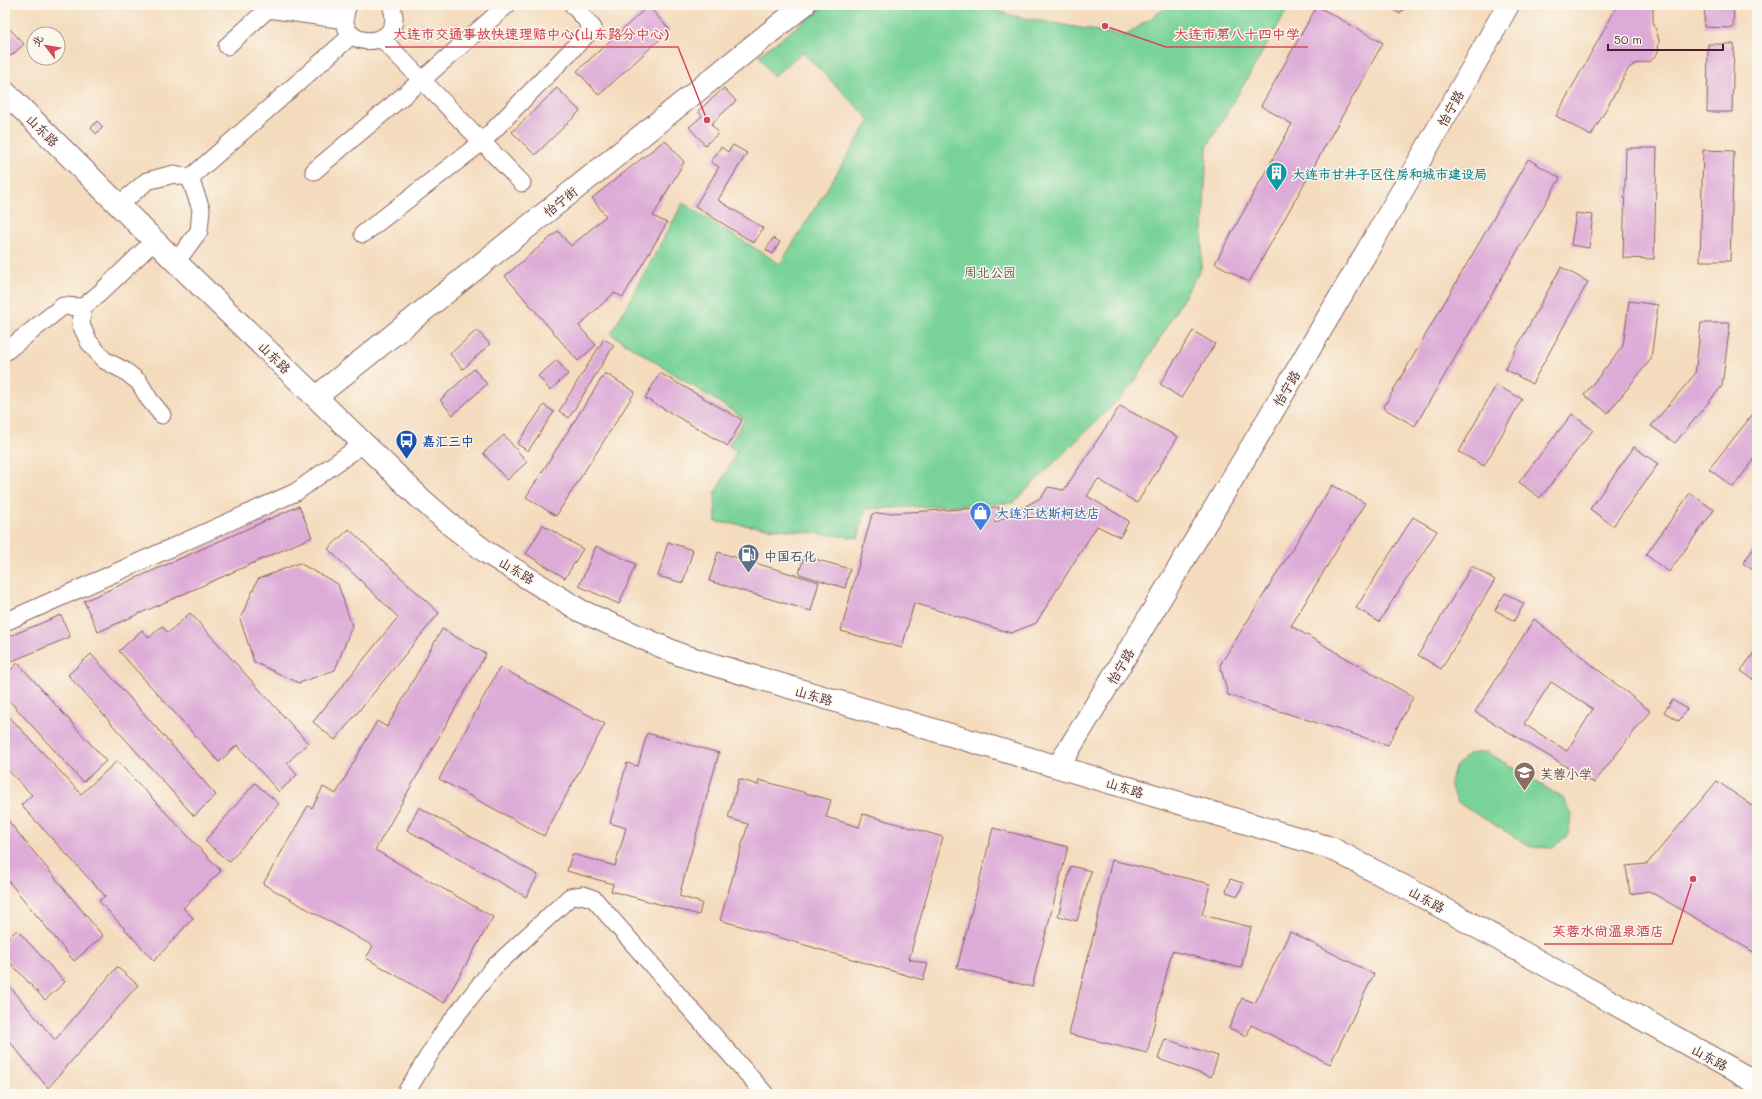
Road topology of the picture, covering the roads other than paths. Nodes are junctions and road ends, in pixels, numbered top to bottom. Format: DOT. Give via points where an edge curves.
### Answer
graph roads {
  1 [pos="391,5"];
  2 [pos="507,5"];
  3 [pos="573,5"];
  4 [pos="804,5"];
  5 [pos="1508,5"];
  6 [pos="266,7"];
  7 [pos="348,20"];
  8 [pos="382,39"];
  9 [pos="227,46"];
  10 [pos="422,80"];
  11 [pos="5,92"];
  12 [pos="482,142"];
  13 [pos="314,171"];
  14 [pos="190,178"];
  15 [pos="522,183"];
  16 [pos="119,205"];
  17 [pos="363,234"];
  18 [pos="155,240"];
  19 [pos="176,262"];
  20 [pos="83,307"];
  21 [pos="5,352"];
  22 [pos="316,397"];
  23 [pos="162,415"];
  24 [pos="364,443"];
  25 [pos="5,622"];
  26 [pos="1058,767"];
  27 [pos="1757,1083"];
  28 [pos="404,1094"];
  29 [pos="765,1094"];
  1 -- 8 [label="street" via="394,19 392,27"];
  2 -- 10 [label="street"];
  3 -- 12 [label="street" via="592,28"];
  4 -- 22 [label="main road, 怡宁街"];
  5 -- 26 [label="main road, 怡宁路" via="1313,342"];
  6 -- 7 [label="street"];
  6 -- 9 [label="street"];
  7 -- 8 [label="street" via="366,42"];
  7 -- 14 [label="street"];
  8 -- 10 [label="street"];
  10 -- 12 [label="street"];
  10 -- 13 [label="street"];
  11 -- 16 [label="main road, 山东路"];
  12 -- 15 [label="street"];
  12 -- 17 [label="street"];
  14 -- 16 [label="street" via="174,174 147,181"];
  14 -- 19 [label="street" via="201,209 199,231"];
  16 -- 18 [label="main road, 山东路"];
  18 -- 19 [label="main road, 山东路"];
  18 -- 20 [label="street"];
  19 -- 22 [label="main road, 山东路"];
  20 -- 21 [label="street" via="63,306"];
  20 -- 23 [label="street" via="81,325 89,342 104,360 140,382"];
  22 -- 24 [label="main road, 山东路"];
  24 -- 25 [label="street" via="296,492"];
  24 -- 26 [label="main road, 山东路" via="452,526 486,552 581,611 681,655"];
  26 -- 27 [label="main road, 山东路" via="1331,848"];
  28 -- 29 [label="street" via="444,1031 493,968 570,897 583,895 594,899"];
}
